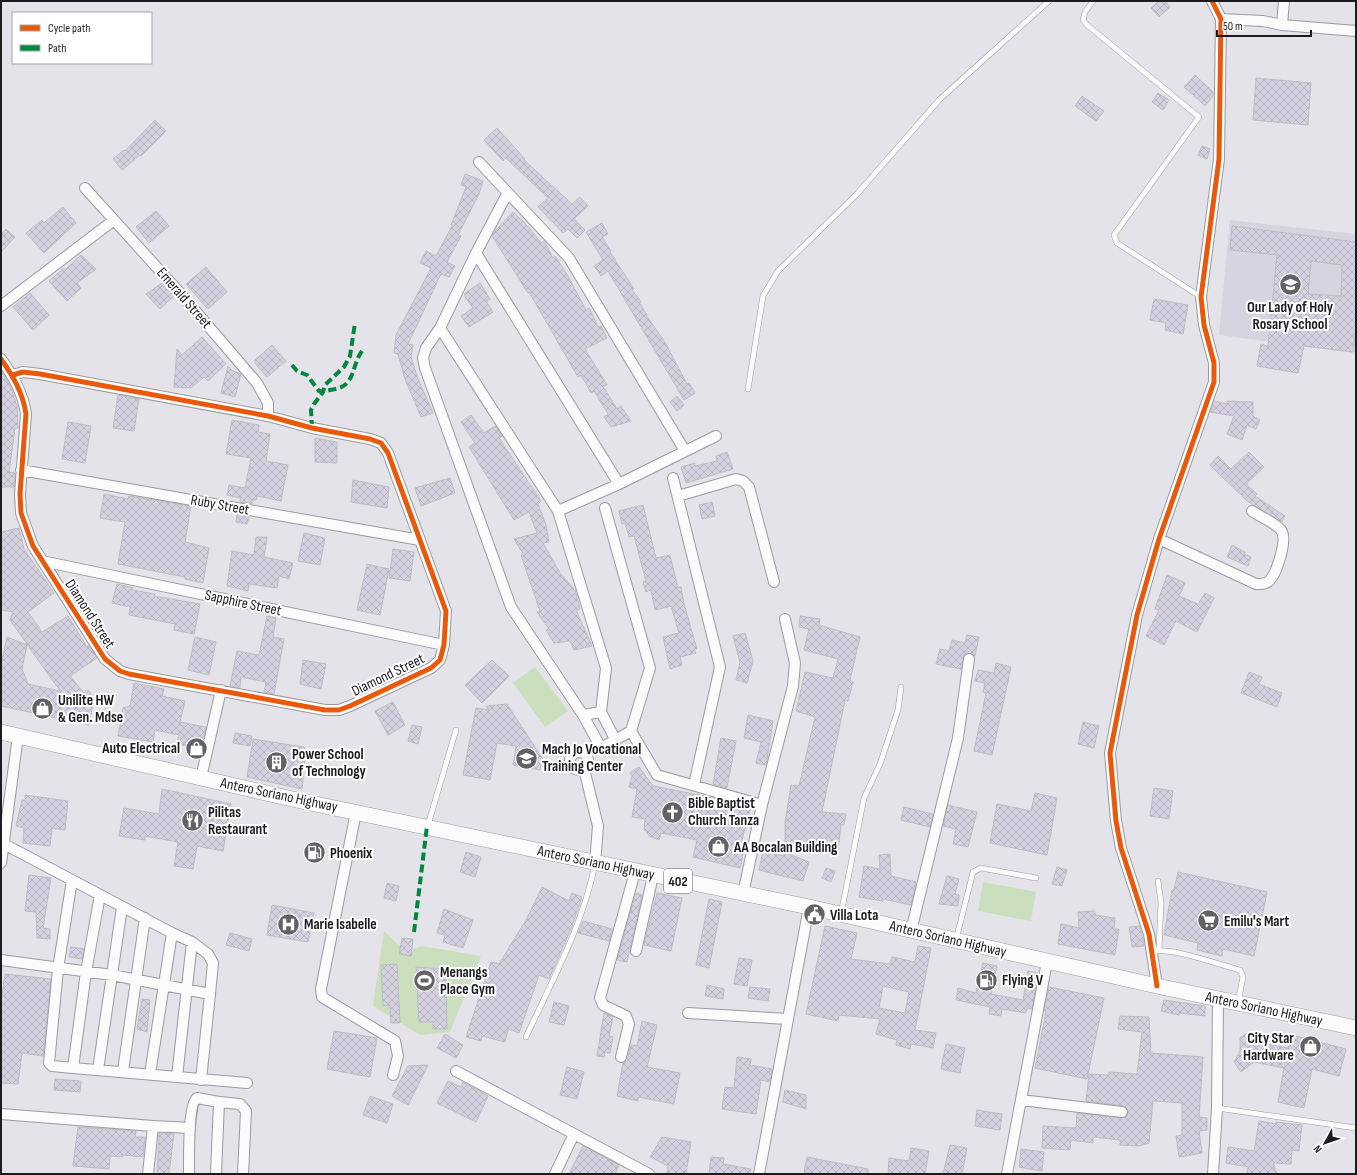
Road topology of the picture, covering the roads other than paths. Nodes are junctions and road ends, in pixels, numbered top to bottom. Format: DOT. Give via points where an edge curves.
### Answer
graph roads {
  1 [pos="1049,1"];
  2 [pos="1093,1"];
  3 [pos="1212,1"];
  4 [pos="1284,1"];
  5 [pos="1221,19"];
  6 [pos="1282,25"];
  7 [pos="1356,31"];
  8 [pos="479,162"];
  9 [pos="85,188"];
  10 [pos="507,194"];
  11 [pos="114,220"];
  12 [pos="476,253"];
  13 [pos="1201,297"];
  14 [pos="1,306"];
  15 [pos="440,328"];
  16 [pos="1,359"];
  17 [pos="12,375"];
  18 [pos="748,389"];
  19 [pos="268,416"];
  20 [pos="716,436"];
  21 [pos="685,451"];
  22 [pos="21,470"];
  23 [pos="673,478"];
  24 [pos="619,484"];
  25 [pos="678,496"];
  26 [pos="605,508"];
  27 [pos="558,511"];
  28 [pos="1252,511"];
  29 [pos="1159,539"];
  30 [pos="420,540"];
  31 [pos="42,561"];
  32 [pos="774,582"];
  33 [pos="785,619"];
  34 [pos="444,645"];
  35 [pos="969,660"];
  36 [pos="901,687"];
  37 [pos="221,690"];
  38 [pos="601,712"];
  39 [pos="583,715"];
  40 [pos="456,730"];
  41 [pos="630,731"];
  42 [pos="1,736"];
  43 [pos="18,736"];
  44 [pos="615,739"];
  45 [pos="601,748"];
  46 [pos="588,758"];
  47 [pos="584,769"];
  48 [pos="201,778"];
  49 [pos="694,785"];
  50 [pos="762,805"];
  51 [pos="356,812"];
  52 [pos="427,826"];
  53 [pos="4,844"];
  54 [pos="1,863"];
  55 [pos="595,864"];
  56 [pos="635,872"];
  57 [pos="653,876"];
  58 [pos="1036,878"];
  59 [pos="72,880"];
  60 [pos="1158,881"];
  61 [pos="743,894"];
  62 [pos="100,895"];
  63 [pos="122,907"];
  64 [pos="808,907"];
  65 [pos="840,915"];
  66 [pos="146,918"];
  67 [pos="911,931"];
  68 [pos="172,933"];
  69 [pos="956,941"];
  70 [pos="192,942"];
  71 [pos="636,951"];
  72 [pos="1155,951"];
  73 [pos="1,960"];
  74 [pos="1047,962"];
  75 [pos="58,969"];
  76 [pos="86,972"];
  77 [pos="112,975"];
  78 [pos="136,980"];
  79 [pos="164,985"];
  80 [pos="1157,986"];
  81 [pos="187,990"];
  82 [pos="210,994"];
  83 [pos="1218,999"];
  84 [pos="1238,1003"];
  85 [pos="688,1012"];
  86 [pos="788,1019"];
  87 [pos="1356,1028"];
  88 [pos="526,1037"];
  89 [pos="621,1057"];
  90 [pos="73,1068"];
  91 [pos="98,1070"];
  92 [pos="123,1071"];
  93 [pos="456,1071"];
  94 [pos="150,1074"];
  95 [pos="394,1075"];
  96 [pos="177,1077"];
  97 [pos="201,1080"];
  98 [pos="247,1083"];
  99 [pos="1022,1100"];
  100 [pos="219,1102"];
  101 [pos="1217,1108"];
  102 [pos="1122,1112"];
  103 [pos="1,1114"];
  104 [pos="152,1126"];
  105 [pos="190,1128"];
  106 [pos="1356,1128"];
  107 [pos="574,1134"];
  108 [pos="148,1174"];
  109 [pos="189,1174"];
  110 [pos="216,1174"];
  111 [pos="242,1174"];
  112 [pos="555,1174"];
  113 [pos="649,1174"];
  114 [pos="759,1174"];
  115 [pos="1007,1174"];
  116 [pos="1213,1174"];
  1 -- 18 [label="lane" via="940,99 857,194 778,271 763,296"];
  2 -- 13 [label="lane" via="1083,20 1087,26 1198,117 1114,234 1114,239 1116,243"];
  3 -- 5 [label="street"];
  4 -- 6 [label="street"];
  5 -- 6 [label="street" via="1263,21"];
  5 -- 13 [label="street" via="1218,159"];
  6 -- 7 [label="street"];
  8 -- 10 [label="street"];
  9 -- 11 [label="street, Emerald Street"];
  10 -- 12 [label="street"];
  10 -- 21 [label="street" via="568,258"];
  11 -- 14 [label="street"];
  11 -- 19 [label="street, Emerald Street" via="257,383 268,403"];
  12 -- 15 [label="street"];
  12 -- 24 [label="street"];
  13 -- 29 [label="street" via="1204,325 1214,363 1214,382"];
  15 -- 27 [label="street"];
  15 -- 39 [label="street" via="426,348 425,368 511,607"];
  16 -- 17 [label="street"];
  17 -- 19 [label="street, Diamond Street" via="36,373"];
  17 -- 22 [label="street, Diamond Street" via="21,393 26,414"];
  19 -- 30 [label="street, Diamond Street" via="381,443 388,453"];
  20 -- 21 [label="street"];
  21 -- 24 [label="street"];
  22 -- 30 [label="street, Ruby Street"];
  22 -- 31 [label="street, Diamond Street" via="21,513 33,546"];
  23 -- 25 [label="street"];
  24 -- 27 [label="street"];
  25 -- 32 [label="street" via="736,479 743,481 749,487"];
  25 -- 49 [label="street" via="720,667"];
  26 -- 41 [label="street" via="650,668"];
  27 -- 38 [label="street" via="606,668"];
  28 -- 29 [label="street" via="1280,530 1283,536 1283,548 1273,577 1267,583 1256,584"];
  29 -- 72 [label="street" via="1137,615 1110,753 1116,821 1122,848"];
  30 -- 34 [label="street, Diamond Street" via="446,611"];
  31 -- 34 [label="street, Sapphire Street"];
  31 -- 37 [label="street, Diamond Street" via="98,649 113,666 130,674"];
  33 -- 50 [label="street" via="795,674"];
  34 -- 37 [label="street, Diamond Street" via="436,665 339,710 325,710"];
  35 -- 67 [label="street" via="958,738"];
  36 -- 65 [label="lane" via="898,710 880,764 864,798"];
  37 -- 48 [label="street"];
  38 -- 39 [label="street"];
  38 -- 44 [label="street"];
  39 -- 45 [label="street"];
  40 -- 52 [label="lane"];
  41 -- 44 [label="street"];
  41 -- 49 [label="street" via="658,775"];
  42 -- 43 [label="main road, Antero Soriano Highway / 402"];
  43 -- 48 [label="main road, Antero Soriano Highway / 402"];
  43 -- 53 [label="street"];
  44 -- 45 [label="street"];
  45 -- 46 [label="street"];
  46 -- 47 [label="street"];
  46 -- 47 [label="street" via="582,752 571,756 573,768"];
  47 -- 55 [label="street" via="598,826"];
  48 -- 51 [label="main road, Antero Soriano Highway / 402"];
  49 -- 50 [label="street"];
  50 -- 61 [label="street"];
  51 -- 52 [label="main road, Antero Soriano Highway / 402"];
  51 -- 95 [label="street" via="321,989 322,997 395,1041 398,1056"];
  52 -- 55 [label="main road, Antero Soriano Highway / 402"];
  53 -- 54 [label="street"];
  53 -- 59 [label="street"];
  55 -- 56 [label="main road, Antero Soriano Highway / 402"];
  55 -- 88 [label="lane" via="583,910"];
  56 -- 57 [label="main road, Antero Soriano Highway / 402"];
  56 -- 89 [label="street" via="600,998 603,1005 629,1020"];
  57 -- 61 [label="main road, Antero Soriano Highway / 402"];
  57 -- 71 [label="street"];
  58 -- 69 [label="lane" via="980,868 973,872"];
  59 -- 62 [label="street"];
  59 -- 75 [label="street"];
  60 -- 72 [label="lane" via="1161,902"];
  61 -- 64 [label="main road, Antero Soriano Highway / 402"];
  62 -- 63 [label="street"];
  62 -- 76 [label="street"];
  63 -- 66 [label="street"];
  63 -- 77 [label="street"];
  64 -- 65 [label="main road, Antero Soriano Highway / 402"];
  64 -- 86 [label="street"];
  65 -- 67 [label="main road, Antero Soriano Highway / 402"];
  66 -- 68 [label="street"];
  66 -- 78 [label="street"];
  67 -- 69 [label="main road, Antero Soriano Highway / 402"];
  68 -- 70 [label="street"];
  68 -- 79 [label="street"];
  69 -- 74 [label="main road, Antero Soriano Highway / 402"];
  70 -- 81 [label="street"];
  70 -- 82 [label="street" via="212,959"];
  72 -- 80 [label="street"];
  72 -- 84 [label="lane" via="1240,970 1243,977"];
  73 -- 75 [label="street"];
  74 -- 80 [label="main road, Antero Soriano Highway / 402"];
  74 -- 99 [label="street"];
  75 -- 76 [label="street"];
  75 -- 90 [label="street" via="48,1058 52,1066"];
  76 -- 77 [label="street"];
  76 -- 90 [label="street"];
  77 -- 78 [label="street"];
  77 -- 91 [label="street"];
  78 -- 79 [label="street"];
  78 -- 92 [label="street"];
  79 -- 81 [label="street"];
  79 -- 94 [label="street"];
  80 -- 83 [label="main road, Antero Soriano Highway / 402"];
  81 -- 82 [label="street"];
  81 -- 96 [label="street"];
  82 -- 97 [label="street"];
  83 -- 84 [label="main road, Antero Soriano Highway / 402"];
  83 -- 101 [label="street"];
  84 -- 87 [label="main road, Antero Soriano Highway / 402"];
  85 -- 86 [label="street"];
  86 -- 114 [label="street"];
  90 -- 91 [label="street"];
  91 -- 92 [label="street"];
  92 -- 94 [label="street"];
  93 -- 107 [label="street"];
  94 -- 96 [label="street"];
  96 -- 97 [label="street"];
  97 -- 98 [label="street"];
  99 -- 102 [label="street"];
  99 -- 115 [label="street"];
  100 -- 105 [label="street" via="194,1099"];
  100 -- 110 [label="street"];
  100 -- 111 [label="street" via="240,1104 246,1110"];
  101 -- 106 [label="lane"];
  101 -- 116 [label="street"];
  103 -- 104 [label="street"];
  104 -- 105 [label="street"];
  104 -- 108 [label="street"];
  105 -- 109 [label="street"];
  107 -- 112 [label="street"];
  107 -- 113 [label="street"];
}
